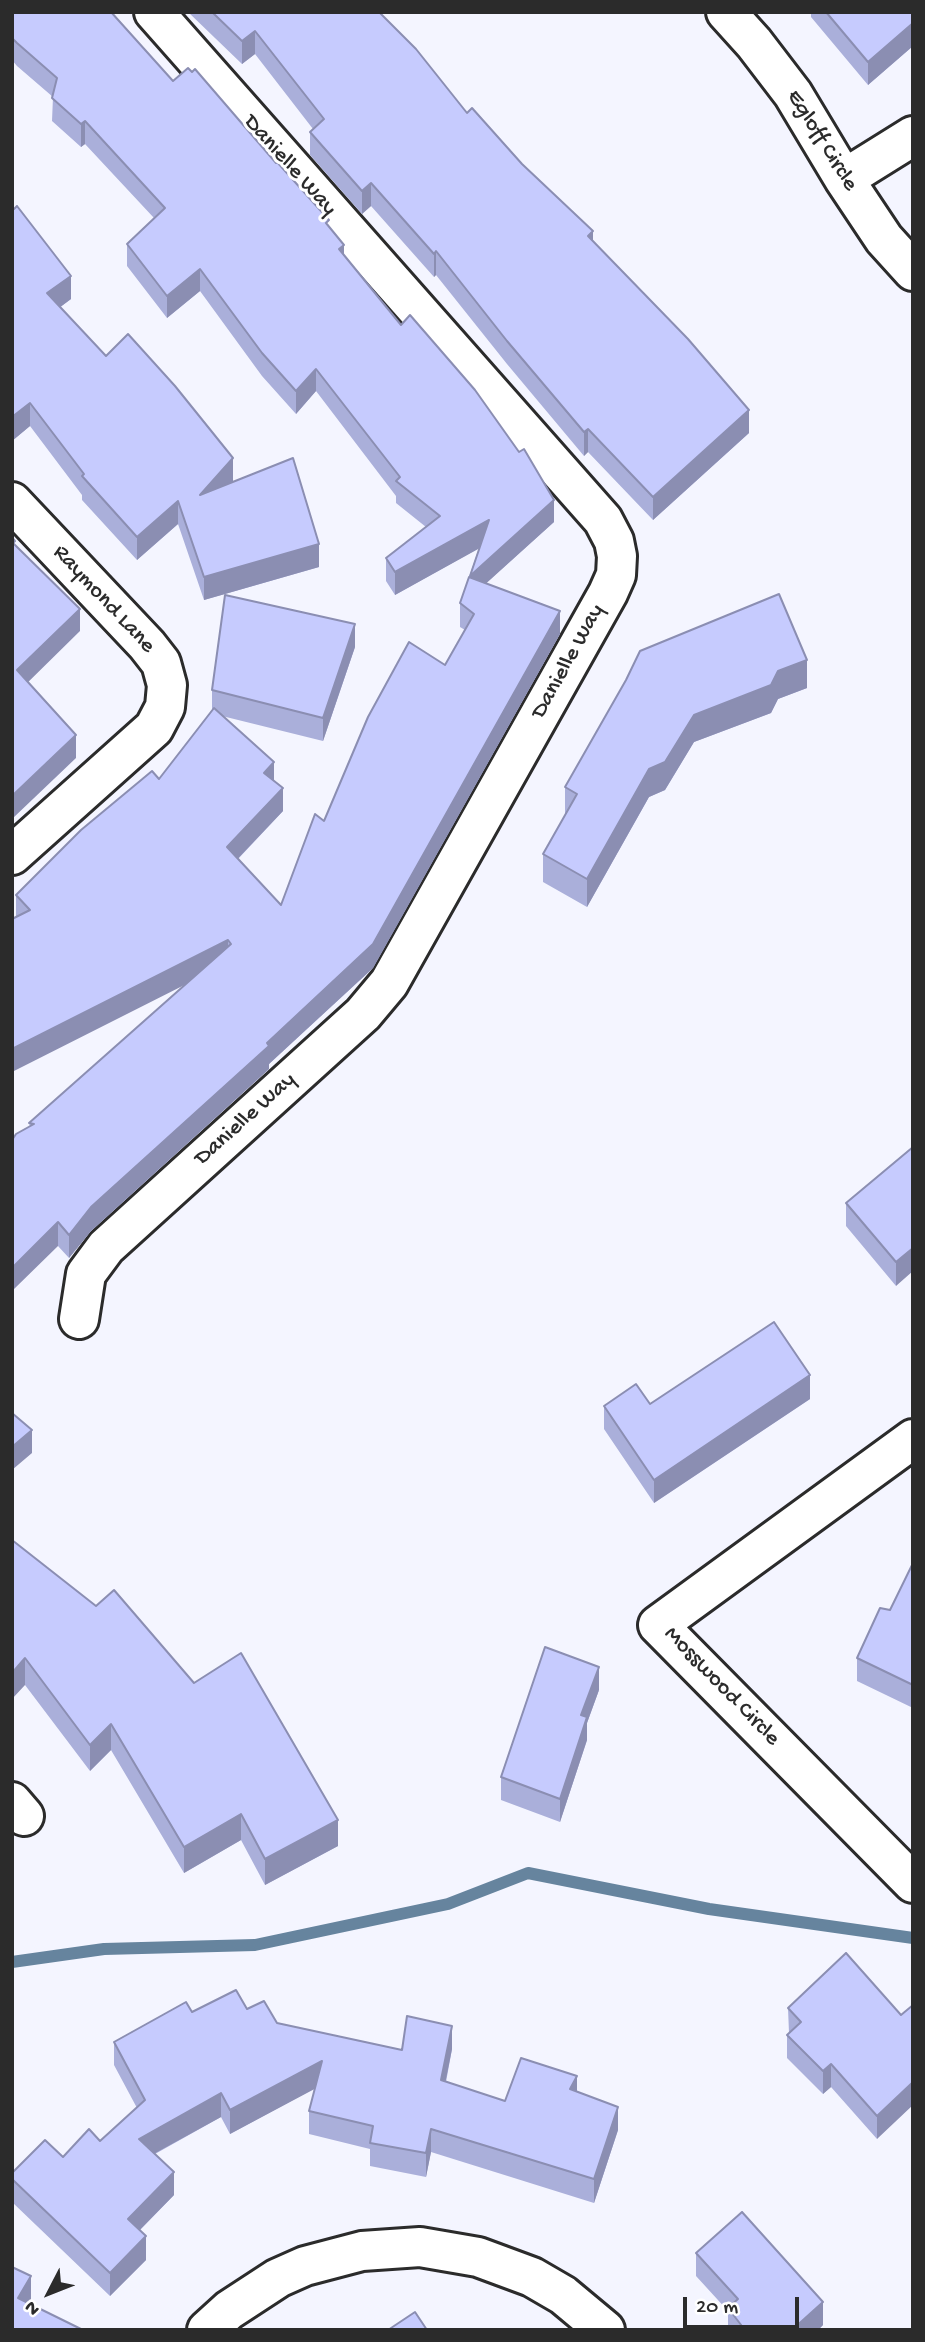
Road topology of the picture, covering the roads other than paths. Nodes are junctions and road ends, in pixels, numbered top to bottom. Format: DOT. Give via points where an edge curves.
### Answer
graph roads {
  1 [pos="154,12"];
  2 [pos="726,12"];
  3 [pos="913,136"];
  4 [pos="844,179"];
  5 [pos="913,271"];
  6 [pos="12,502"];
  7 [pos="12,855"];
  8 [pos="79,1319"];
  9 [pos="913,1440"];
  10 [pos="913,1883"];
  11 [pos="207,2330"];
  12 [pos="605,2330"];
  1 -- 8 [label="street, Danielle Way" via="603,520 614,541 616,575 389,983 363,1014 106,1247 86,1274"];
  2 -- 4 [label="street, Egloff Circle" via="793,94"];
  3 -- 4 [label="street"];
  4 -- 5 [label="street, Egloff Circle" via="884,239"];
  6 -- 7 [label="street, Raymond Lane" via="146,645 161,663 167,685 165,707 154,728"];
  9 -- 10 [label="street, Mosswood Circle" via="658,1625"];
  11 -- 12 [label="street" via="278,2278 305,2266 362,2250 420,2247 478,2257 532,2277 564,2295"];
}
